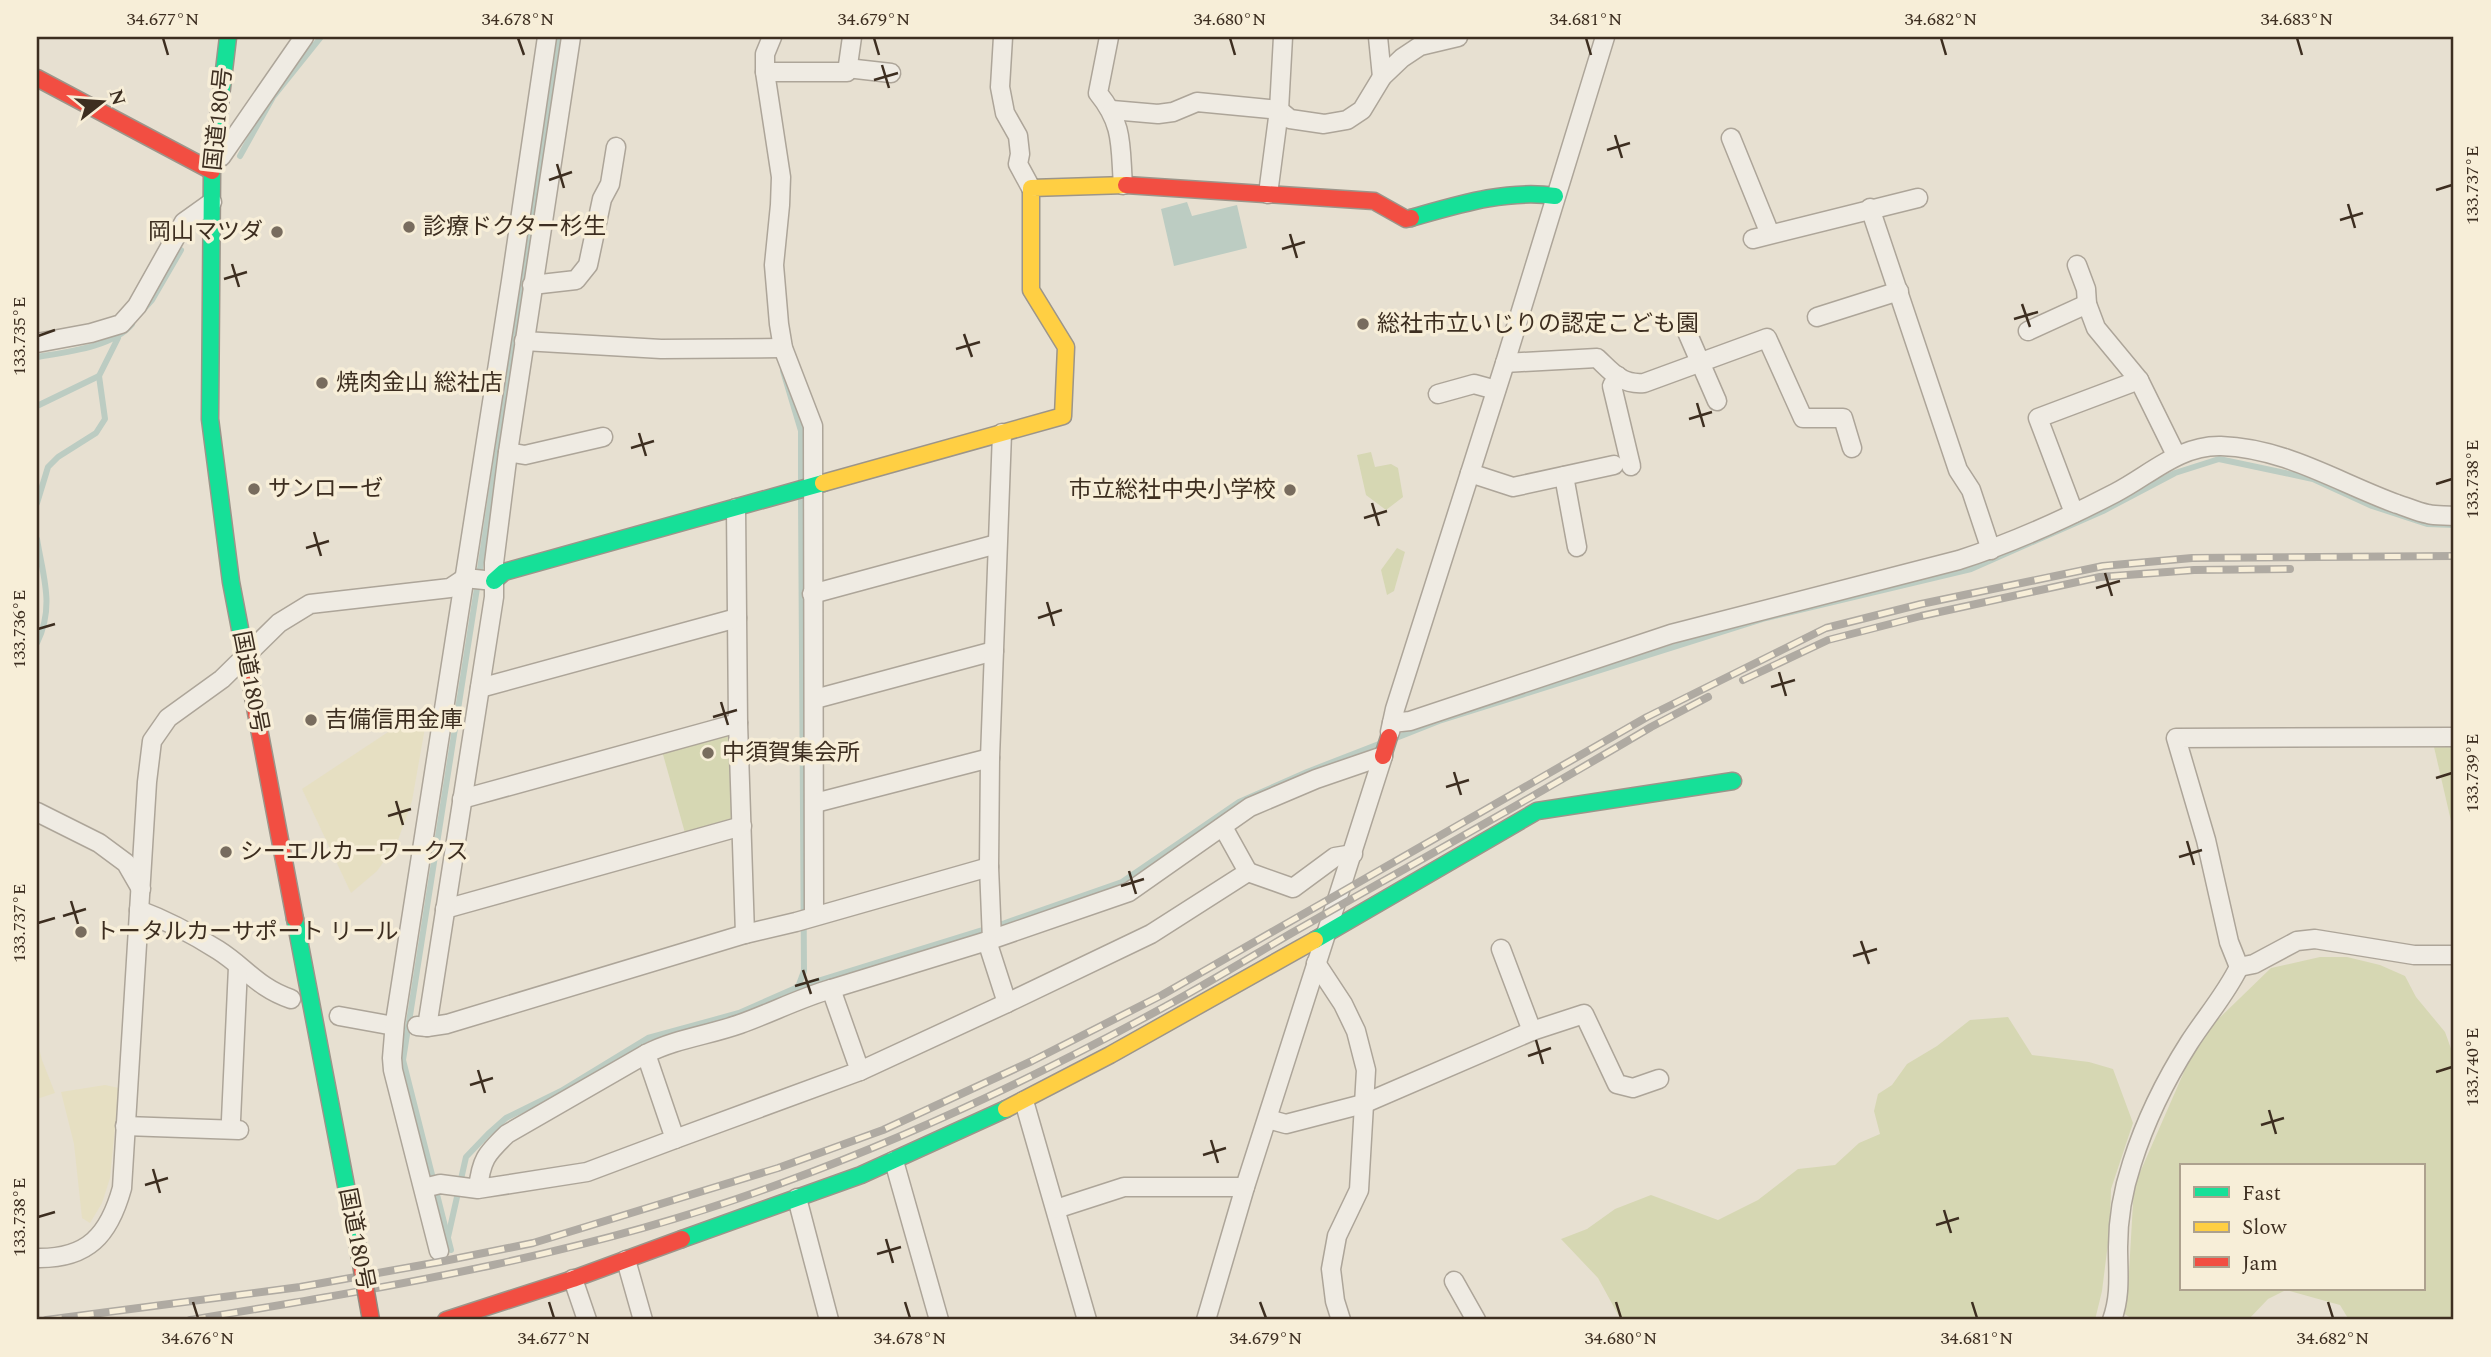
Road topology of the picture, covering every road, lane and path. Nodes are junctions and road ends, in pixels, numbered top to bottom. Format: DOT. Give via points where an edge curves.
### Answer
graph roads {
  1 [pos="228,37"];
  2 [pos="304,37"];
  3 [pos="547,37"];
  4 [pos="571,37"];
  5 [pos="772,37"];
  6 [pos="852,37"];
  7 [pos="1003,37"];
  8 [pos="1109,37"];
  9 [pos="1283,37"];
  10 [pos="1378,37"];
  11 [pos="1458,37"];
  12 [pos="1605,37"];
  13 [pos="847,68"];
  14 [pos="765,72"];
  15 [pos="891,73"];
  16 [pos="1382,77"];
  17 [pos="37,78"];
  18 [pos="1112,110"];
  19 [pos="1279,110"];
  20 [pos="1731,138"];
  21 [pos="616,147"];
  22 [pos="212,171"];
  23 [pos="1123,185"];
  24 [pos="1031,188"];
  25 [pos="1268,194"];
  26 [pos="1555,196"];
  27 [pos="1918,198"];
  28 [pos="212,202"];
  29 [pos="1870,208"];
  30 [pos="2077,265"];
  31 [pos="532,285"];
  32 [pos="1899,291"];
  33 [pos="2087,304"];
  34 [pos="1817,317"];
  35 [pos="2028,331"];
  36 [pos="1688,332"];
  37 [pos="524,341"];
  38 [pos="37,343"];
  39 [pos="783,348"];
  40 [pos="1505,363"];
  41 [pos="1700,363"];
  42 [pos="1618,376"];
  43 [pos="2138,380"];
  44 [pos="1496,390"];
  45 [pos="1437,394"];
  46 [pos="1717,401"];
  47 [pos="1002,433"];
  48 [pos="603,437"];
  49 [pos="1853,448"];
  50 [pos="508,452"];
  51 [pos="2176,455"];
  52 [pos="1470,473"];
  53 [pos="1564,476"];
  54 [pos="814,484"];
  55 [pos="736,508"];
  56 [pos="2074,513"];
  57 [pos="2454,516"];
  58 [pos="997,544"];
  59 [pos="1577,547"];
  60 [pos="1991,550"];
  61 [pos="478,579"];
  62 [pos="813,594"];
  63 [pos="737,618"];
  64 [pos="994,651"];
  65 [pos="245,655"];
  66 [pos="480,688"];
  67 [pos="815,699"];
  68 [pos="738,723"];
  69 [pos="2454,737"];
  70 [pos="1387,742"];
  71 [pos="990,758"];
  72 [pos="1733,781"];
  73 [pos="462,799"];
  74 [pos="815,803"];
  75 [pos="37,812"];
  76 [pos="742,826"];
  77 [pos="1223,827"];
  78 [pos="1353,854"];
  79 [pos="989,867"];
  80 [pos="1248,872"];
  81 [pos="141,888"];
  82 [pos="445,909"];
  83 [pos="139,910"];
  84 [pos="814,916"];
  85 [pos="745,934"];
  86 [pos="1325,934"];
  87 [pos="990,935"];
  88 [pos="1501,949"];
  89 [pos="2454,955"];
  90 [pos="1316,963"];
  91 [pos="237,967"];
  92 [pos="2239,967"];
  93 [pos="831,989"];
  94 [pos="291,999"];
  95 [pos="1007,1003"];
  96 [pos="339,1016"];
  97 [pos="394,1026"];
  98 [pos="1532,1031"];
  99 [pos="646,1054"];
  100 [pos="860,1071"];
  101 [pos="1659,1079"];
  102 [pos="1024,1101"];
  103 [pos="1363,1104"];
  104 [pos="1268,1119"];
  105 [pos="125,1126"];
  106 [pos="675,1139"];
  107 [pos="894,1161"];
  108 [pos="436,1186"];
  109 [pos="1245,1188"];
  110 [pos="473,1189"];
  111 [pos="797,1198"];
  112 [pos="1056,1209"];
  113 [pos="439,1251"];
  114 [pos="37,1258"];
  115 [pos="626,1260"];
  116 [pos="573,1279"];
  117 [pos="1454,1281"];
  118 [pos="371,1320"];
  119 [pos="446,1320"];
  120 [pos="587,1320"];
  121 [pos="643,1320"];
  122 [pos="829,1320"];
  123 [pos="939,1320"];
  124 [pos="1087,1320"];
  125 [pos="1206,1320"];
  126 [pos="1341,1320"];
  127 [pos="1476,1320"];
  128 [pos="2112,1320"];
  1 -- 22 [label="main road, 国道180号"];
  2 -- 22 [label="street"];
  3 -- 61 [label="street"];
  4 -- 31 [label="street"];
  5 -- 14 [label="street" via="765,54"];
  6 -- 13 [label="street"];
  7 -- 24 [label="street" via="1000,87 1005,113 1017,136 1018,164"];
  8 -- 18 [label="street" via="1098,93"];
  9 -- 19 [label="street"];
  10 -- 16 [label="street"];
  11 -- 16 [label="street" via="1420,46"];
  12 -- 26 [label="street"];
  13 -- 14 [label="street" via="847,72"];
  13 -- 15 [label="street"];
  14 -- 39 [label="street" via="781,177 774,265"];
  16 -- 19 [label="street" via="1362,110 1347,120 1324,124 1290,119"];
  17 -- 22 [label="main road"];
  18 -- 19 [label="street" via="1158,114 1197,102"];
  18 -- 23 [label="street" via="1119,129"];
  19 -- 25 [label="street"];
  20 -- 29 [label="street" via="1762,236"];
  21 -- 31 [label="street" via="588,265 576,280"];
  22 -- 28 [label="main road, 国道180号"];
  23 -- 24 [label="main road"];
  23 -- 25 [label="main road"];
  24 -- 47 [label="main road" via="1031,290 1066,348 1063,415"];
  25 -- 26 [label="main road" via="1374,201 1406,219 1488,198"];
  26 -- 40 [label="street"];
  27 -- 29 [label="street"];
  28 -- 38 [label="street" via="184,222 138,306 121,324"];
  28 -- 65 [label="main road, 国道180号" via="210,419"];
  29 -- 32 [label="street"];
  30 -- 33 [label="street"];
  31 -- 37 [label="street"];
  32 -- 34 [label="street"];
  32 -- 60 [label="street" via="1958,470 1971,490"];
  33 -- 35 [label="street"];
  33 -- 43 [label="street" via="2096,328"];
  36 -- 41 [label="street"];
  37 -- 39 [label="street" via="662,349"];
  37 -- 50 [label="street"];
  39 -- 54 [label="street" via="813,426"];
  40 -- 42 [label="street" via="1597,358"];
  40 -- 44 [label="street"];
  41 -- 42 [label="street" via="1644,383 1632,384"];
  41 -- 46 [label="street"];
  41 -- 49 [label="street" via="1767,338 1803,418 1843,418"];
  42 -- 53 [label="street" via="1612,386 1623,466"];
  43 -- 51 [label="street"];
  43 -- 56 [label="street" via="2038,418"];
  44 -- 45 [label="street" via="1474,384"];
  44 -- 52 [label="street"];
  47 -- 54 [label="main road"];
  47 -- 58 [label="street"];
  48 -- 50 [label="street" via="525,455"];
  50 -- 61 [label="street" via="494,563"];
  51 -- 56 [label="street" via="2119,492"];
  51 -- 57 [label="street" via="2221,446 2276,455 2428,515"];
  52 -- 53 [label="street" via="1513,487"];
  52 -- 70 [label="street"];
  53 -- 59 [label="street"];
  54 -- 55 [label="main road"];
  54 -- 62 [label="street"];
  55 -- 61 [label="main road"];
  55 -- 63 [label="street"];
  56 -- 60 [label="street"];
  58 -- 62 [label="street"];
  58 -- 64 [label="street"];
  60 -- 70 [label="street" via="1671,634 1410,721"];
  61 -- 65 [label="street" via="450,588 310,604 279,623"];
  61 -- 66 [label="street" via="494,597"];
  61 -- 97 [label="street"];
  62 -- 67 [label="street"];
  63 -- 66 [label="street"];
  63 -- 68 [label="street"];
  64 -- 67 [label="street"];
  64 -- 71 [label="street"];
  65 -- 81 [label="street" via="222,679 168,719 152,741"];
  65 -- 118 [label="main road, 国道180号, bridge"];
  66 -- 73 [label="street"];
  67 -- 74 [label="street"];
  68 -- 73 [label="street"];
  68 -- 76 [label="street"];
  69 -- 92 [label="street" via="2176,738"];
  70 -- 77 [label="street" via="1250,807"];
  70 -- 78 [label="street"];
  71 -- 74 [label="street"];
  71 -- 79 [label="street"];
  72 -- 86 [label="main road" via="1537,811"];
  73 -- 82 [label="street"];
  74 -- 84 [label="street"];
  75 -- 81 [label="street" via="126,863"];
  76 -- 82 [label="street"];
  76 -- 85 [label="street"];
  77 -- 80 [label="street"];
  77 -- 87 [label="street" via="1129,892"];
  78 -- 80 [label="street" via="1335,857 1293,888"];
  78 -- 86 [label="street"];
  79 -- 84 [label="street"];
  79 -- 87 [label="street"];
  80 -- 95 [label="street" via="1151,934"];
  81 -- 83 [label="street"];
  82 -- 85 [label="street" via="422,1026 447,1024"];
  83 -- 91 [label="street" via="220,951"];
  83 -- 105 [label="street"];
  84 -- 85 [label="street"];
  86 -- 90 [label="street"];
  86 -- 102 [label="main road"];
  87 -- 93 [label="street"];
  87 -- 95 [label="street"];
  88 -- 98 [label="street"];
  89 -- 92 [label="street" via="2414,955 2315,939 2297,941"];
  90 -- 103 [label="street" via="1356,1031 1366,1070"];
  90 -- 104 [label="street"];
  91 -- 94 [label="street" via="272,992"];
  91 -- 105 [label="street" via="235,1125"];
  92 -- 128 [label="street" via="2175,1068 2132,1162 2120,1209 2120,1278"];
  93 -- 99 [label="street" via="770,1002 740,1024"];
  93 -- 100 [label="street"];
  95 -- 100 [label="street"];
  96 -- 97 [label="street"];
  97 -- 108 [label="street" via="393,1070"];
  98 -- 101 [label="street" via="1584,1014 1617,1084 1633,1088"];
  98 -- 103 [label="street"];
  99 -- 106 [label="street"];
  99 -- 110 [label="street" via="507,1133 480,1166"];
  100 -- 106 [label="street"];
  102 -- 107 [label="main road"];
  102 -- 112 [label="street"];
  103 -- 104 [label="street" via="1286,1124"];
  103 -- 126 [label="street" via="1359,1190 1337,1236 1331,1269"];
  104 -- 109 [label="street"];
  105 -- 114 [label="street" via="122,1188 112,1219 74,1254"];
  106 -- 110 [label="street" via="587,1172"];
  107 -- 111 [label="main road"];
  107 -- 123 [label="street"];
  108 -- 110 [label="street"];
  108 -- 113 [label="street"];
  109 -- 112 [label="street" via="1124,1188"];
  109 -- 125 [label="street"];
  111 -- 115 [label="main road"];
  111 -- 122 [label="street"];
  112 -- 124 [label="street"];
  115 -- 116 [label="main road"];
  115 -- 121 [label="street"];
  116 -- 119 [label="main road"];
  116 -- 120 [label="street"];
  117 -- 127 [label="street"];
}
